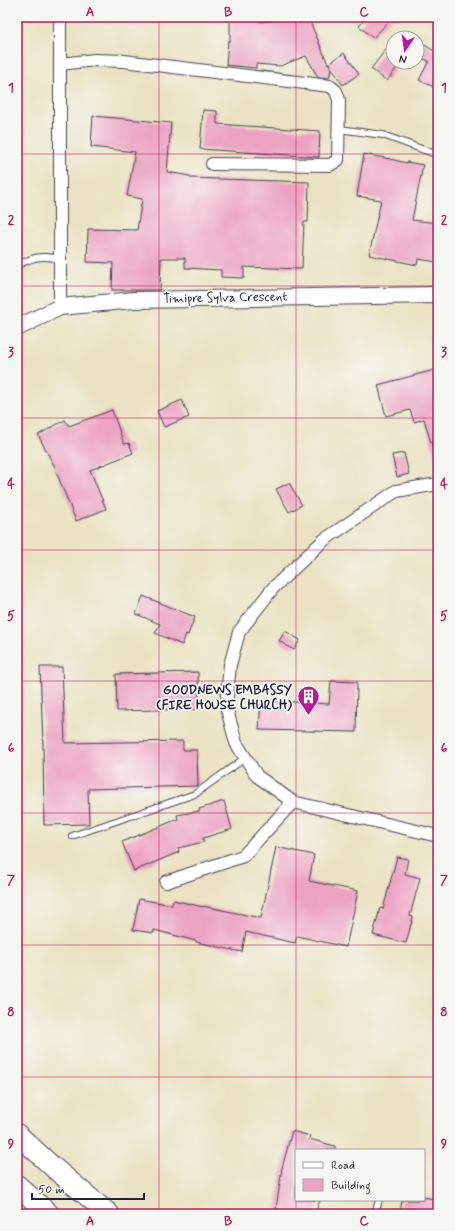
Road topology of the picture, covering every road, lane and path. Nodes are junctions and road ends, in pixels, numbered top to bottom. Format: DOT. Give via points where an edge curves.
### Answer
graph roads {
  1 [pos="60,17"];
  2 [pos="60,64"];
  3 [pos="339,129"];
  4 [pos="438,155"];
  5 [pos="212,164"];
  6 [pos="17,266"];
  7 [pos="60,268"];
  8 [pos="438,295"];
  9 [pos="60,306"];
  10 [pos="17,328"];
  11 [pos="438,484"];
  12 [pos="245,758"];
  13 [pos="293,802"];
  14 [pos="72,836"];
  15 [pos="438,836"];
  16 [pos="166,882"];
  17 [pos="17,1134"];
  18 [pos="17,1185"];
  19 [pos="379,1201"];
  20 [pos="49,1214"];
  21 [pos="109,1214"];
  22 [pos="375,1214"];
  1 -- 2 [label="street"];
  2 -- 3 [label="street" via="95,60 124,61 330,86 336,91 339,100"];
  2 -- 7 [label="street"];
  3 -- 4 [label="lane" via="383,135"];
  3 -- 5 [label="street" via="338,160 330,165"];
  6 -- 7 [label="lane" via="33,257 44,256 55,258"];
  7 -- 9 [label="street"];
  8 -- 9 [label="street, Timipre Sylva Crescent" via="134,300"];
  9 -- 10 [label="street, Timipre Sylva Crescent"];
  11 -- 12 [label="street" via="396,491 324,540 273,588 240,632 230,666 226,706 236,743"];
  12 -- 13 [label="street" via="257,776"];
  12 -- 14 [label="lane" via="195,794"];
  13 -- 15 [label="street"];
  13 -- 16 [label="street" via="243,856"];
  17 -- 21 [label="main road"];
  18 -- 20 [label="main road"];
  19 -- 22 [label="lane"];
}
